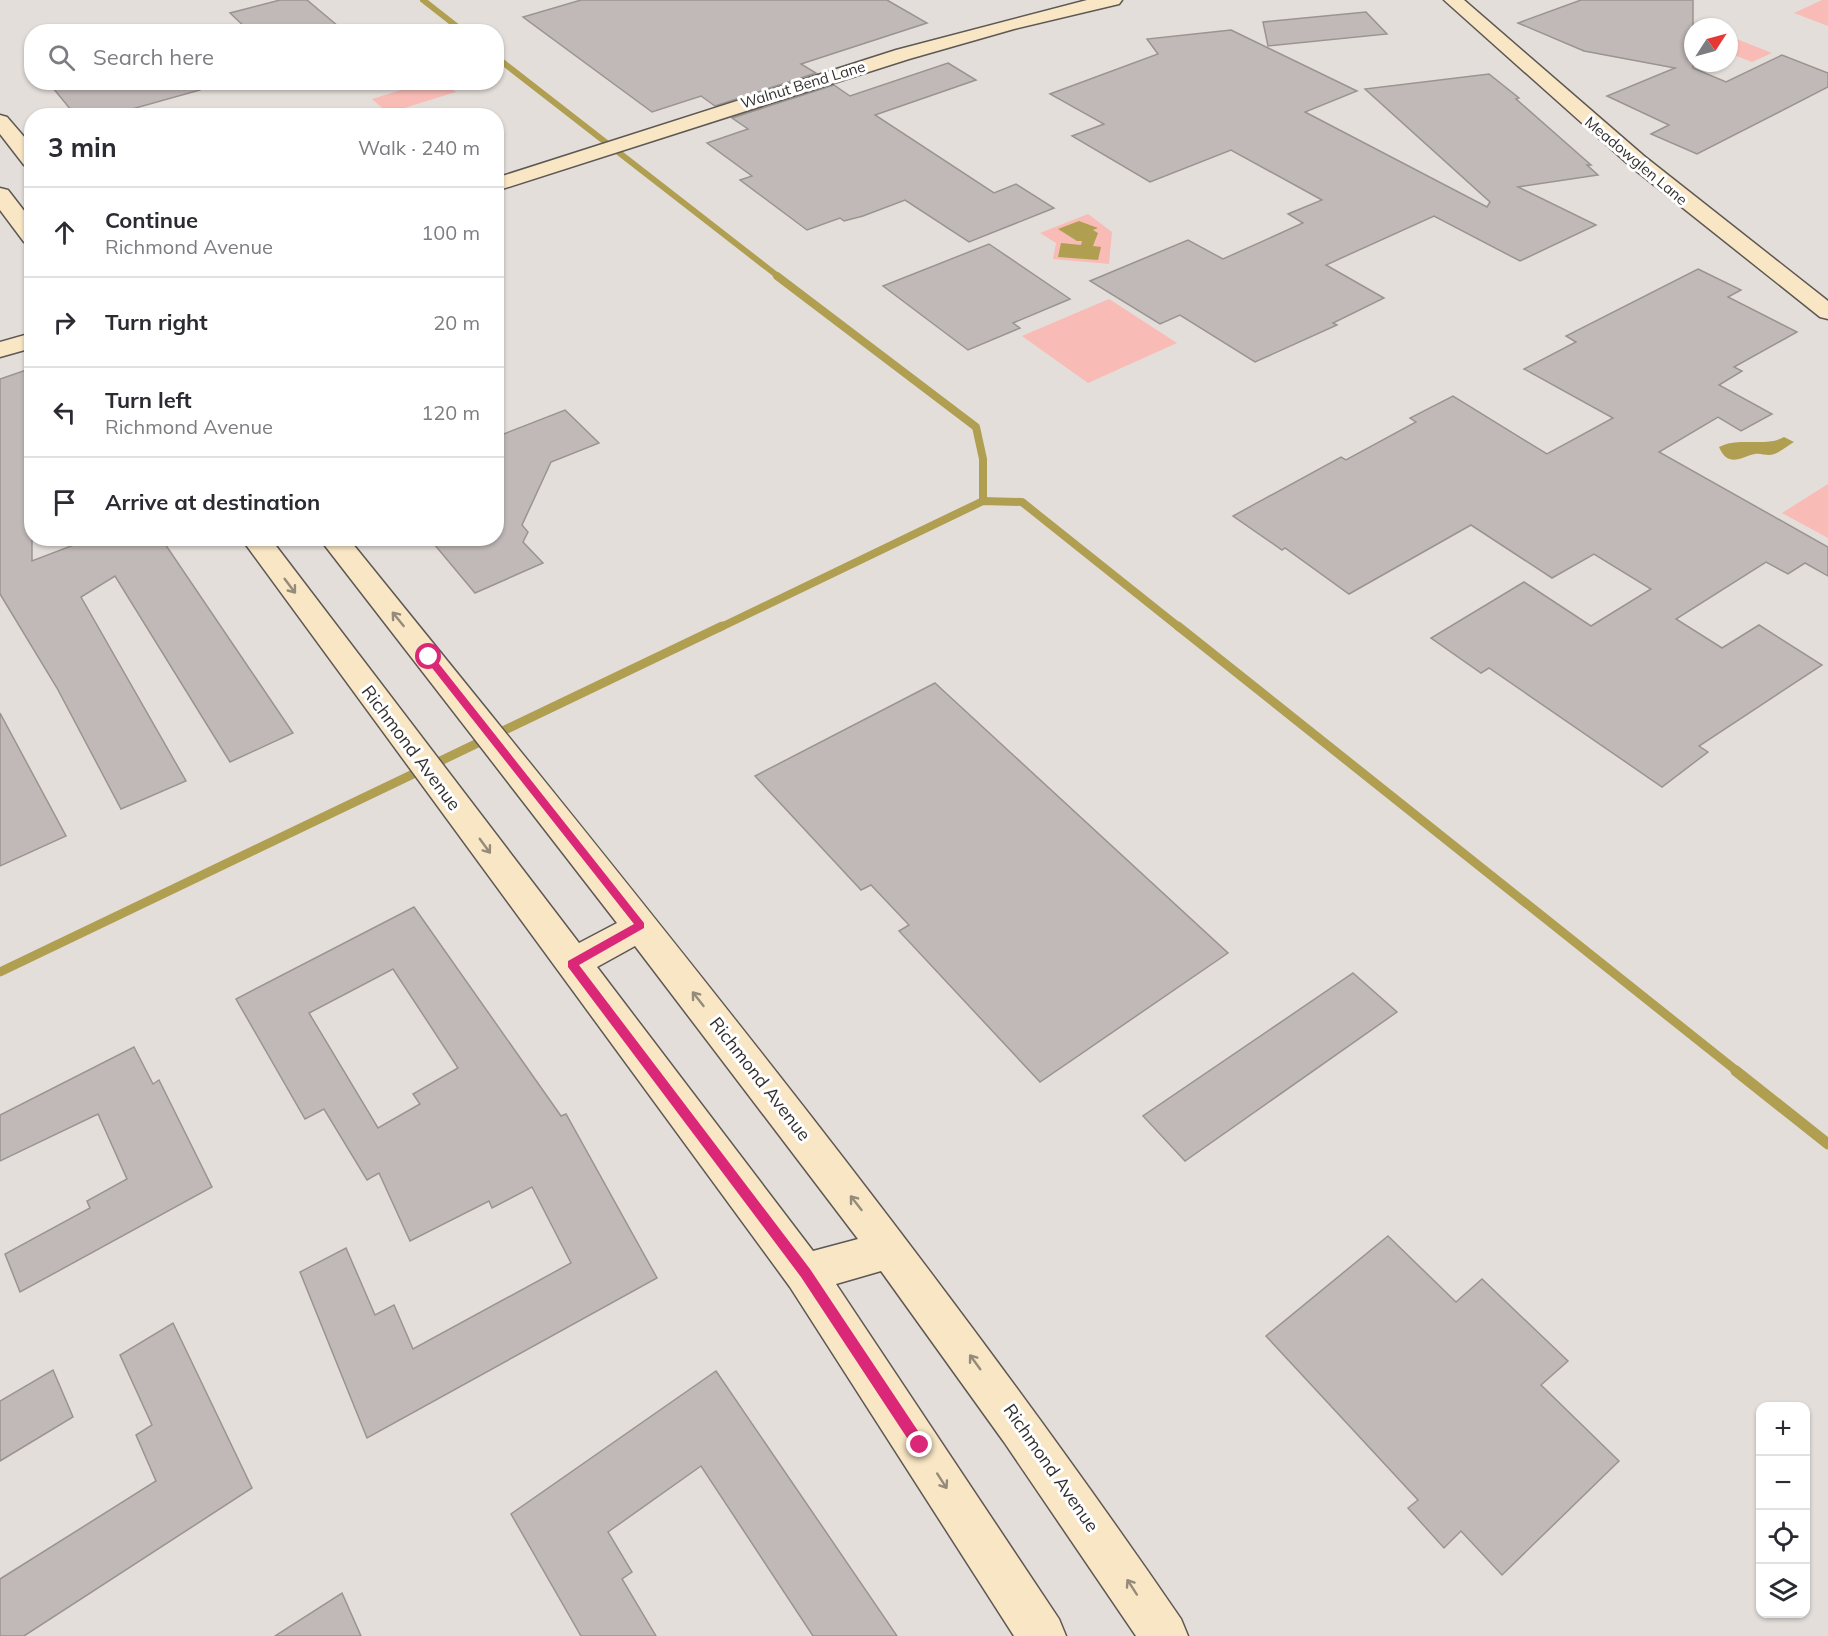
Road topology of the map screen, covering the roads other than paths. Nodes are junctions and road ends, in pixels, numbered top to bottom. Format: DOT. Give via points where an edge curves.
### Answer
graph roads {
  1 [pos="1113,0"];
  2 [pos="1453,0"];
  3 [pos="0,121"];
  4 [pos="23,159"];
  5 [pos="504,183"];
  6 [pos="0,195"];
  7 [pos="24,226"];
  8 [pos="1828,312"];
  9 [pos="24,342"];
  10 [pos="0,350"];
  11 [pos="261,546"];
  12 [pos="339,546"];
  13 [pos="641,926"];
  14 [pos="572,964"];
  15 [pos="892,1249"];
  16 [pos="805,1273"];
  17 [pos="1042,1636"];
  18 [pos="1164,1636"];
  1 -- 5 [label="main road, Walnut Bend Lane" via="954,38"];
  2 -- 8 [label="main road, Meadowglen Lane" via="1663,183"];
  3 -- 4 [label="main road"];
  6 -- 7 [label="main road"];
  9 -- 10 [label="main road"];
  11 -- 14 [label="main road, Richmond Avenue, one-way"];
  13 -- 12 [label="main road, Richmond Avenue, one-way"];
  13 -- 14 [label="main road"];
  15 -- 13 [label="main road, Richmond Avenue, one-way"];
  14 -- 16 [label="main road, Richmond Avenue"];
  15 -- 16 [label="main road"];
  18 -- 15 [label="main road, Richmond Avenue, one-way" via="1022,1426"];
  16 -- 17 [label="main road, Richmond Avenue, one-way"];
}
